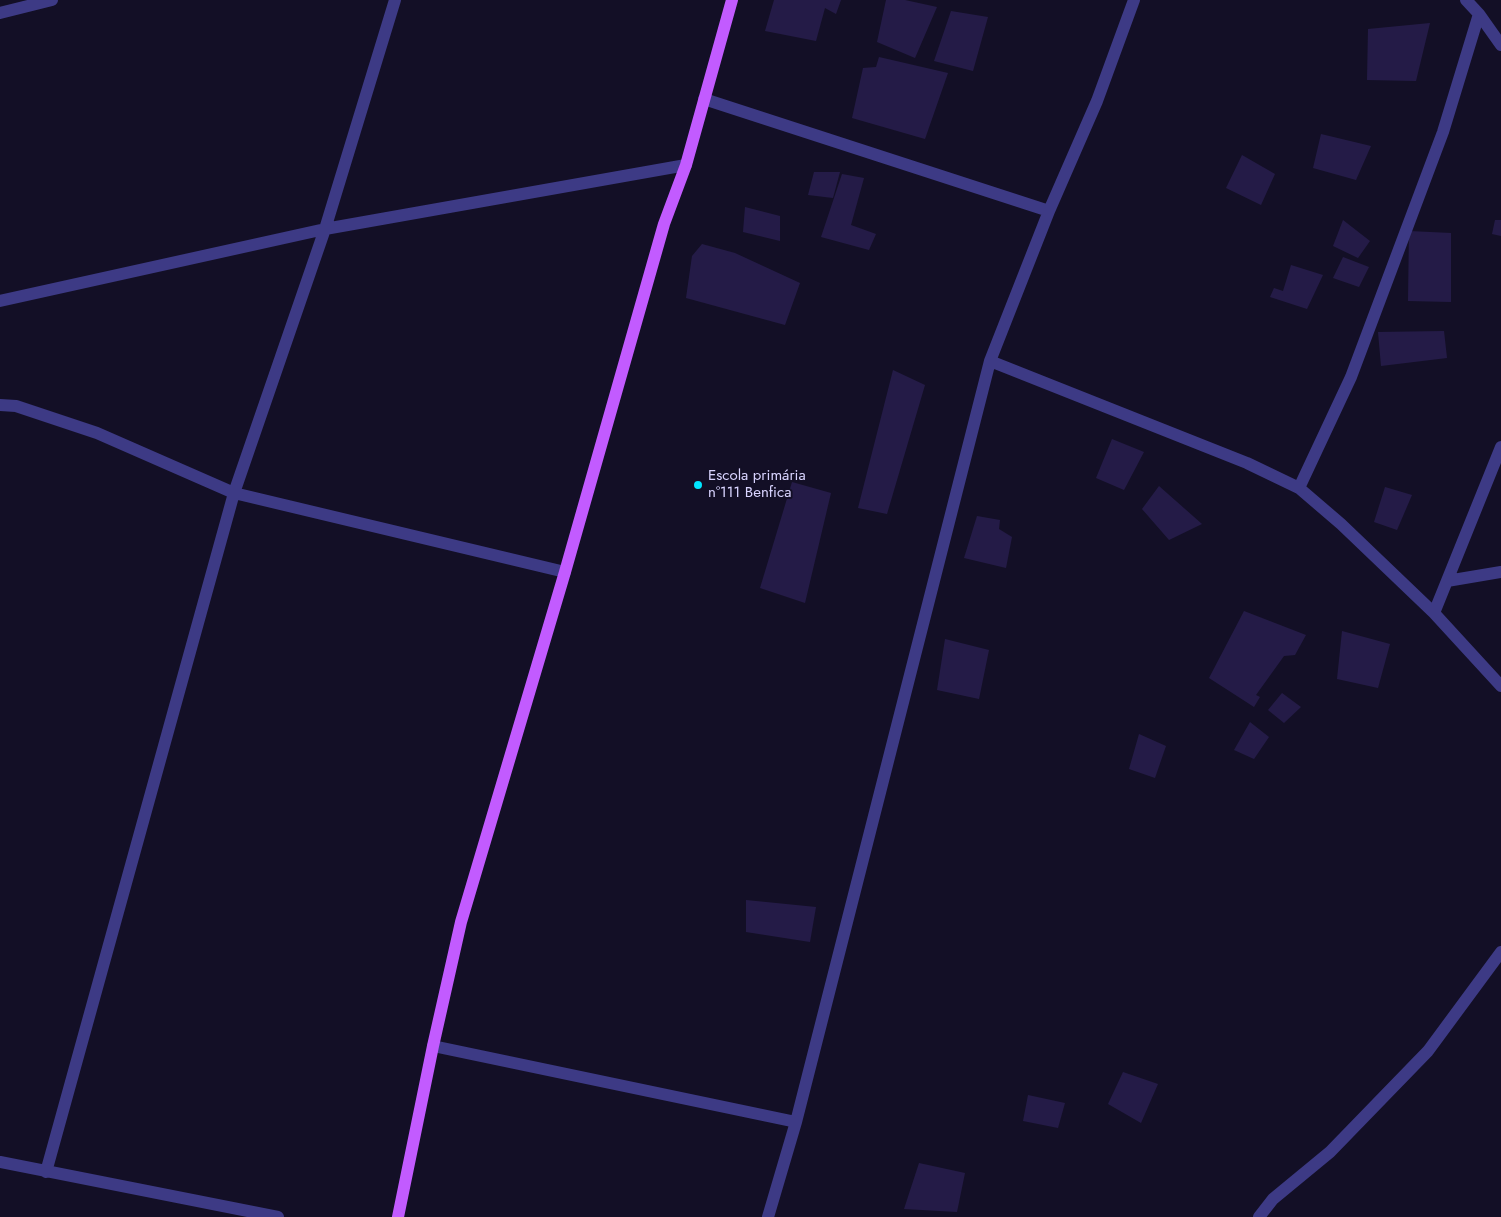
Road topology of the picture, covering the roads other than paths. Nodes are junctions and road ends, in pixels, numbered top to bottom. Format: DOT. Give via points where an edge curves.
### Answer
graph roads {
  1 [pos="52,0"];
  2 [pos="395,0"];
  3 [pos="732,0"];
  4 [pos="1134,0"];
  5 [pos="1466,0"];
  6 [pos="0,12"];
  7 [pos="1479,14"];
  8 [pos="1501,45"];
  9 [pos="704,99"];
  10 [pos="686,166"];
  11 [pos="1049,212"];
  12 [pos="325,229"];
  13 [pos="0,301"];
  14 [pos="990,361"];
  15 [pos="0,406"];
  16 [pos="1501,447"];
  17 [pos="1299,488"];
  18 [pos="234,493"];
  19 [pos="565,572"];
  20 [pos="1501,572"];
  21 [pos="1447,581"];
  22 [pos="1434,612"];
  23 [pos="1501,686"];
  24 [pos="1501,952"];
  25 [pos="433,1046"];
  26 [pos="796,1122"];
  27 [pos="0,1162"];
  28 [pos="46,1172"];
  29 [pos="278,1217"];
  30 [pos="398,1217"];
  31 [pos="768,1217"];
  32 [pos="1259,1217"];
  1 -- 6 [label="street"];
  2 -- 12 [label="street"];
  3 -- 9 [label="main road"];
  4 -- 11 [label="street" via="1097,101"];
  5 -- 7 [label="street"];
  7 -- 8 [label="street"];
  7 -- 17 [label="street" via="1443,132 1351,377"];
  9 -- 10 [label="main road"];
  9 -- 11 [label="street"];
  10 -- 12 [label="street"];
  10 -- 19 [label="main road" via="664,224"];
  11 -- 14 [label="street"];
  12 -- 13 [label="street"];
  12 -- 18 [label="street"];
  14 -- 17 [label="street" via="1247,463"];
  14 -- 26 [label="street"];
  15 -- 18 [label="street" via="16,406 97,433"];
  16 -- 21 [label="street"];
  17 -- 22 [label="street"];
  18 -- 19 [label="street"];
  18 -- 28 [label="street"];
  19 -- 25 [label="main road" via="460,922"];
  20 -- 21 [label="street"];
  21 -- 22 [label="street"];
  22 -- 23 [label="street"];
  24 -- 32 [label="street" via="1428,1051 1330,1152 1273,1199"];
  25 -- 26 [label="street"];
  25 -- 30 [label="main road"];
  26 -- 31 [label="street"];
  27 -- 28 [label="street"];
  28 -- 29 [label="street"];
}
